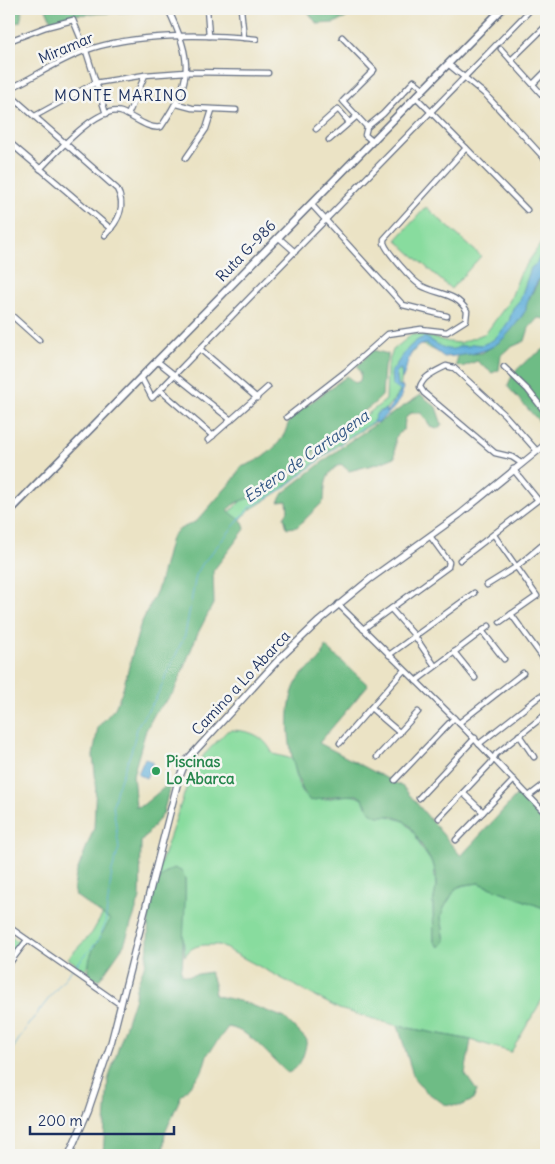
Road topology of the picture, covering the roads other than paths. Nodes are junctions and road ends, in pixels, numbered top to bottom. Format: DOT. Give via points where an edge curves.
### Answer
graph roads {
  1 [pos="168,9"];
  2 [pos="207,9"];
  3 [pos="242,9"];
  4 [pos="502,9"];
  5 [pos="531,9"];
  6 [pos="546,26"];
  7 [pos="178,36"];
  8 [pos="209,36"];
  9 [pos="342,37"];
  10 [pos="244,38"];
  11 [pos="256,39"];
  12 [pos="9,42"];
  13 [pos="501,49"];
  14 [pos="86,51"];
  15 [pos="511,60"];
  16 [pos="448,64"];
  17 [pos="546,71"];
  18 [pos="186,72"];
  19 [pos="268,73"];
  20 [pos="145,74"];
  21 [pos="466,76"];
  22 [pos="95,83"];
  23 [pos="533,84"];
  24 [pos="9,89"];
  25 [pos="424,89"];
  26 [pos="9,94"];
  27 [pos="416,97"];
  28 [pos="546,99"];
  29 [pos="176,104"];
  30 [pos="212,110"];
  31 [pos="236,110"];
  32 [pos="430,112"];
  33 [pos="106,114"];
  34 [pos="128,115"];
  35 [pos="35,116"];
  36 [pos="357,116"];
  37 [pos="349,122"];
  38 [pos="367,127"];
  39 [pos="316,129"];
  40 [pos="329,140"];
  41 [pos="372,141"];
  42 [pos="9,142"];
  43 [pos="66,143"];
  44 [pos="466,148"];
  45 [pos="186,158"];
  46 [pos="546,160"];
  47 [pos="40,169"];
  48 [pos="311,204"];
  49 [pos="527,210"];
  50 [pos="325,220"];
  51 [pos="110,229"];
  52 [pos="105,235"];
  53 [pos="278,236"];
  54 [pos="294,252"];
  55 [pos="9,313"];
  56 [pos="447,316"];
  57 [pos="39,340"];
  58 [pos="200,349"];
  59 [pos="157,361"];
  60 [pos="504,367"];
  61 [pos="174,375"];
  62 [pos="141,377"];
  63 [pos="268,387"];
  64 [pos="160,390"];
  65 [pos="257,398"];
  66 [pos="546,413"];
  67 [pos="287,417"];
  68 [pos="231,420"];
  69 [pos="213,436"];
  70 [pos="208,440"];
  71 [pos="546,444"];
  72 [pos="537,450"];
  73 [pos="521,463"];
  74 [pos="513,470"];
  75 [pos="9,512"];
  76 [pos="494,535"];
  77 [pos="430,536"];
  78 [pos="546,542"];
  79 [pos="460,560"];
  80 [pos="516,567"];
  81 [pos="487,585"];
  82 [pos="474,593"];
  83 [pos="338,604"];
  84 [pos="391,609"];
  85 [pos="511,614"];
  86 [pos="500,622"];
  87 [pos="489,626"];
  88 [pos="363,629"];
  89 [pos="482,631"];
  90 [pos="414,635"];
  91 [pos="454,652"];
  92 [pos="388,655"];
  93 [pos="504,658"];
  94 [pos="546,662"];
  95 [pos="435,666"];
  96 [pos="404,670"];
  97 [pos="523,673"];
  98 [pos="475,678"];
  99 [pos="416,681"];
  100 [pos="540,696"];
  101 [pos="371,708"];
  102 [pos="418,712"];
  103 [pos="545,716"];
  104 [pos="454,718"];
  105 [pos="459,723"];
  106 [pos="400,732"];
  107 [pos="518,735"];
  108 [pos="475,738"];
  109 [pos="340,743"];
  110 [pos="480,744"];
  111 [pos="534,756"];
  112 [pos="377,757"];
  113 [pos="493,758"];
  114 [pos="395,780"];
  115 [pos="514,780"];
  116 [pos="546,783"];
  117 [pos="463,793"];
  118 [pos="529,796"];
  119 [pos="419,798"];
  120 [pos="483,812"];
  121 [pos="546,814"];
  122 [pos="439,818"];
  123 [pos="456,840"];
  124 [pos="9,927"];
  125 [pos="27,940"];
  126 [pos="9,964"];
  127 [pos="122,1004"];
  128 [pos="70,1155"];
  1 -- 7 [label="street"];
  2 -- 8 [label="street"];
  3 -- 10 [label="street"];
  4 -- 16 [label="main road, Ruta G-986"];
  5 -- 21 [label="street"];
  6 -- 15 [label="street"];
  7 -- 8 [label="street, Miramar"];
  7 -- 14 [label="street, Miramar" via="109,44"];
  7 -- 18 [label="street"];
  8 -- 10 [label="street, Miramar"];
  9 -- 36 [label="street" via="374,70 343,101"];
  10 -- 11 [label="street, Miramar"];
  12 -- 14 [label="street" via="73,20"];
  13 -- 15 [label="street"];
  14 -- 22 [label="street"];
  14 -- 24 [label="street, Miramar"];
  15 -- 23 [label="street"];
  16 -- 21 [label="street"];
  16 -- 25 [label="main road, Ruta G-986"];
  17 -- 23 [label="street"];
  18 -- 19 [label="street"];
  18 -- 20 [label="street"];
  18 -- 29 [label="street"];
  20 -- 22 [label="street"];
  20 -- 34 [label="street"];
  21 -- 32 [label="street"];
  21 -- 46 [label="street"];
  22 -- 33 [label="street"];
  22 -- 35 [label="street"];
  23 -- 28 [label="street"];
  25 -- 27 [label="main road, Ruta G-986"];
  25 -- 38 [label="street" via="414,81"];
  26 -- 35 [label="street"];
  27 -- 32 [label="street"];
  27 -- 41 [label="main road, Ruta G-986"];
  29 -- 30 [label="street"];
  29 -- 34 [label="street" via="161,127 153,127"];
  30 -- 31 [label="street"];
  30 -- 45 [label="street" via="206,129"];
  32 -- 44 [label="street"];
  32 -- 50 [label="street"];
  33 -- 34 [label="street" via="118,112"];
  33 -- 43 [label="street"];
  35 -- 43 [label="street"];
  36 -- 37 [label="street"];
  36 -- 38 [label="street"];
  37 -- 39 [label="street" via="338,109"];
  37 -- 40 [label="street"];
  38 -- 41 [label="street" via="365,135"];
  41 -- 48 [label="main road, Ruta G-986"];
  42 -- 47 [label="street"];
  43 -- 47 [label="street"];
  43 -- 51 [label="street" via="117,189 121,211"];
  44 -- 49 [label="street"];
  44 -- 67 [label="street" via="384,239 417,283 451,295 460,302 467,314 465,322 447,332 421,329 388,334"];
  47 -- 51 [label="street"];
  48 -- 50 [label="street"];
  48 -- 53 [label="main road, Ruta G-986"];
  50 -- 54 [label="street"];
  50 -- 56 [label="street" via="403,305"];
  51 -- 52 [label="street"];
  53 -- 54 [label="street"];
  53 -- 59 [label="main road, Ruta G-986"];
  54 -- 58 [label="street"];
  55 -- 57 [label="street"];
  58 -- 61 [label="street"];
  58 -- 65 [label="street"];
  59 -- 61 [label="street"];
  59 -- 62 [label="main road, Ruta G-986"];
  60 -- 66 [label="street"];
  61 -- 64 [label="street"];
  61 -- 68 [label="street"];
  62 -- 64 [label="street" via="152,398"];
  62 -- 75 [label="main road, Ruta G-986"];
  63 -- 65 [label="street"];
  64 -- 69 [label="street"];
  65 -- 68 [label="street"];
  68 -- 69 [label="street"];
  69 -- 70 [label="street"];
  71 -- 72 [label="main road, Camino a Lo Abarca"];
  72 -- 73 [label="main road, Camino a Lo Abarca"];
  72 -- 73 [label="street" via="454,368 446,366 421,383 424,393 495,454 512,457"];
  73 -- 74 [label="main road, Camino a Lo Abarca"];
  74 -- 76 [label="street" via="538,500"];
  74 -- 77 [label="main road, Camino a Lo Abarca"];
  76 -- 79 [label="street"];
  76 -- 80 [label="street"];
  77 -- 83 [label="main road, Camino a Lo Abarca"];
  77 -- 84 [label="street" via="449,565"];
  78 -- 80 [label="street"];
  80 -- 81 [label="street"];
  80 -- 85 [label="street" via="537,596"];
  82 -- 90 [label="street"];
  83 -- 88 [label="street"];
  83 -- 127 [label="main road, Camino a Lo Abarca" via="279,659 183,767"];
  84 -- 88 [label="street"];
  84 -- 90 [label="street"];
  85 -- 86 [label="street"];
  85 -- 94 [label="street"];
  87 -- 89 [label="street"];
  88 -- 92 [label="street"];
  89 -- 91 [label="street"];
  89 -- 93 [label="street"];
  90 -- 92 [label="street"];
  90 -- 95 [label="street"];
  91 -- 95 [label="street"];
  91 -- 98 [label="street"];
  92 -- 96 [label="street"];
  95 -- 99 [label="street"];
  96 -- 99 [label="street"];
  96 -- 101 [label="street"];
  97 -- 105 [label="street"];
  99 -- 104 [label="street"];
  100 -- 110 [label="street"];
  101 -- 106 [label="street"];
  101 -- 109 [label="street"];
  102 -- 106 [label="street"];
  103 -- 107 [label="street"];
  104 -- 105 [label="street"];
  104 -- 114 [label="street"];
  105 -- 108 [label="street"];
  106 -- 112 [label="street"];
  107 -- 111 [label="street"];
  107 -- 113 [label="street"];
  108 -- 110 [label="street"];
  108 -- 119 [label="street"];
  110 -- 113 [label="street"];
  113 -- 115 [label="street"];
  113 -- 117 [label="street"];
  115 -- 118 [label="street"];
  115 -- 120 [label="street"];
  116 -- 118 [label="street"];
  117 -- 120 [label="street"];
  117 -- 122 [label="street"];
  118 -- 121 [label="street"];
  120 -- 123 [label="street"];
  124 -- 125 [label="street"];
  125 -- 126 [label="street"];
  125 -- 127 [label="street"];
  127 -- 128 [label="main road, Camino a Lo Abarca" via="99,1080"];
}
